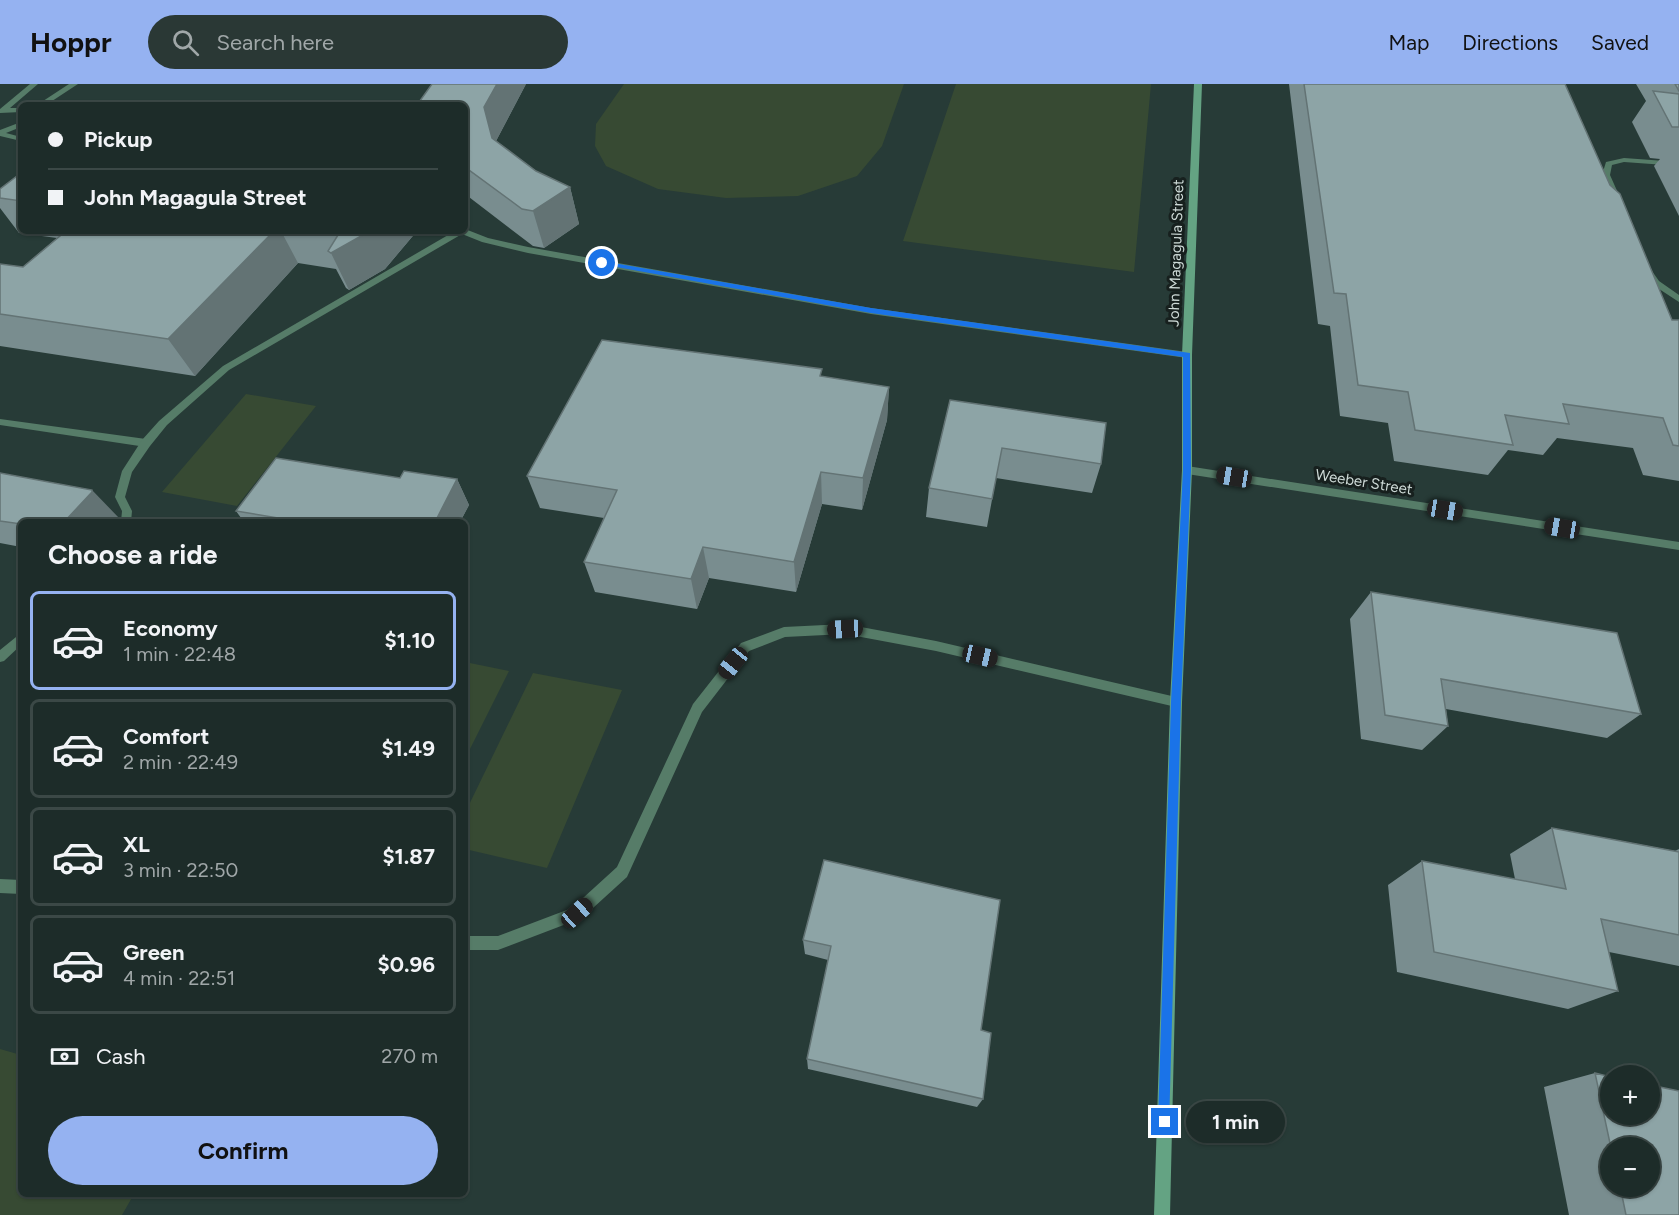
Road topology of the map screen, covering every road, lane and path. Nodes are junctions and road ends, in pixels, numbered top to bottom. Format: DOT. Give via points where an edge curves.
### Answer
graph roads {
  1 [pos="34,84"];
  2 [pos="74,84"];
  3 [pos="1198,84"];
  4 [pos="46,102"];
  5 [pos="2,110"];
  6 [pos="18,110"];
  7 [pos="18,125"];
  8 [pos="0,133"];
  9 [pos="18,138"];
  10 [pos="1679,164"];
  11 [pos="1623,216"];
  12 [pos="468,233"];
  13 [pos="457,234"];
  14 [pos="1644,267"];
  15 [pos="1679,299"];
  16 [pos="1187,355"];
  17 [pos="0,423"];
  18 [pos="146,443"];
  19 [pos="1187,470"];
  20 [pos="126,519"];
  21 [pos="1679,546"];
  22 [pos="18,641"];
  23 [pos="0,657"];
  24 [pos="1176,702"];
  25 [pos="0,886"];
  26 [pos="18,887"];
  27 [pos="468,943"];
  28 [pos="1162,1215"];
  1 -- 5 [label="street"];
  2 -- 4 [label="street"];
  3 -- 16 [label="street, John Magagula Street"];
  5 -- 6 [label="street"];
  7 -- 8 [label="street"];
  8 -- 9 [label="street"];
  10 -- 11 [label="street" via="1624,160 1609,164 1606,175"];
  12 -- 16 [label="street" via="528,250 871,311"];
  13 -- 18 [label="street" via="226,368"];
  14 -- 15 [label="street" via="1656,283"];
  16 -- 19 [label="street, John Magagula Street"];
  17 -- 18 [label="street"];
  18 -- 20 [label="street" via="127,471 120,497"];
  19 -- 21 [label="street, Weeber Street"];
  19 -- 24 [label="street, John Magagula Street"];
  22 -- 23 [label="street"];
  24 -- 27 [label="street" via="845,629 784,632 745,647 697,708 622,872 577,913 498,943"];
  24 -- 28 [label="street, John Magagula Street"];
  25 -- 26 [label="street"];
}
